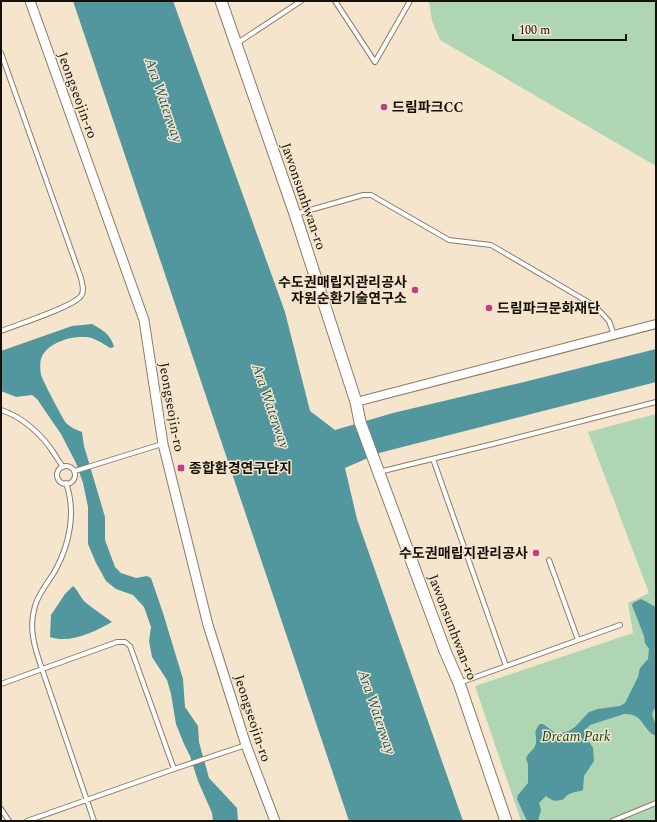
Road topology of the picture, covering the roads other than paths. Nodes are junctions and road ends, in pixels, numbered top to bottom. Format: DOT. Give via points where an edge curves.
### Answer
graph roads {
  1 [pos="30,1"];
  2 [pos="221,1"];
  3 [pos="301,1"];
  4 [pos="336,1"];
  5 [pos="410,1"];
  6 [pos="236,44"];
  7 [pos="1,53"];
  8 [pos="295,214"];
  9 [pos="656,324"];
  10 [pos="1,330"];
  11 [pos="614,335"];
  12 [pos="356,402"];
  13 [pos="656,402"];
  14 [pos="1,410"];
  15 [pos="163,444"];
  16 [pos="433,459"];
  17 [pos="63,467"];
  18 [pos="377,469"];
  19 [pos="75,471"];
  20 [pos="66,483"];
  21 [pos="549,560"];
  22 [pos="620,625"];
  23 [pos="578,640"];
  24 [pos="506,666"];
  25 [pos="42,670"];
  26 [pos="459,683"];
  27 [pos="1,684"];
  28 [pos="246,745"];
  29 [pos="174,769"];
  30 [pos="87,801"];
  31 [pos="656,803"];
  32 [pos="1,809"];
  33 [pos="9,821"];
  34 [pos="27,821"];
  35 [pos="94,821"];
  36 [pos="274,821"];
  37 [pos="506,821"];
  38 [pos="612,821"];
  1 -- 15 [label="street, Jeongseojin-ro" via="144,320"];
  2 -- 6 [label="main road, Jawonsunhwan-ro"];
  3 -- 6 [label="lane"];
  4 -- 5 [label="lane" via="375,62"];
  6 -- 8 [label="main road, Jawonsunhwan-ro"];
  7 -- 10 [label="lane" via="79,271 83,290 78,300 66,306"];
  8 -- 11 [label="lane" via="371,195 449,240 491,245 594,306 609,321"];
  8 -- 12 [label="main road, Jawonsunhwan-ro"];
  9 -- 11 [label="street"];
  11 -- 12 [label="street"];
  12 -- 18 [label="main road, Jawonsunhwan-ro" via="360,422"];
  13 -- 16 [label="lane"];
  14 -- 17 [label="lane" via="36,432"];
  15 -- 19 [label="lane"];
  15 -- 28 [label="street, Jeongseojin-ro" via="208,625"];
  16 -- 18 [label="lane"];
  16 -- 24 [label="lane"];
  17 -- 19 [label="lane" via="70,467"];
  17 -- 20 [label="lane" via="58,471 57,478"];
  18 -- 26 [label="main road, Jawonsunhwan-ro"];
  19 -- 20 [label="lane" via="73,479"];
  20 -- 25 [label="lane" via="72,505 71,523 63,554 35,606 32,625 34,644"];
  21 -- 23 [label="lane"];
  22 -- 23 [label="lane"];
  23 -- 24 [label="lane"];
  24 -- 26 [label="lane"];
  25 -- 27 [label="lane"];
  25 -- 29 [label="lane" via="117,642 125,642 130,646"];
  25 -- 30 [label="lane"];
  26 -- 37 [label="main road, Jawonsunhwan-ro"];
  28 -- 29 [label="lane"];
  28 -- 36 [label="street, Jeongseojin-ro"];
  29 -- 30 [label="lane"];
  30 -- 34 [label="lane"];
  30 -- 35 [label="lane"];
  31 -- 38 [label="lane"];
  32 -- 33 [label="lane"];
}
